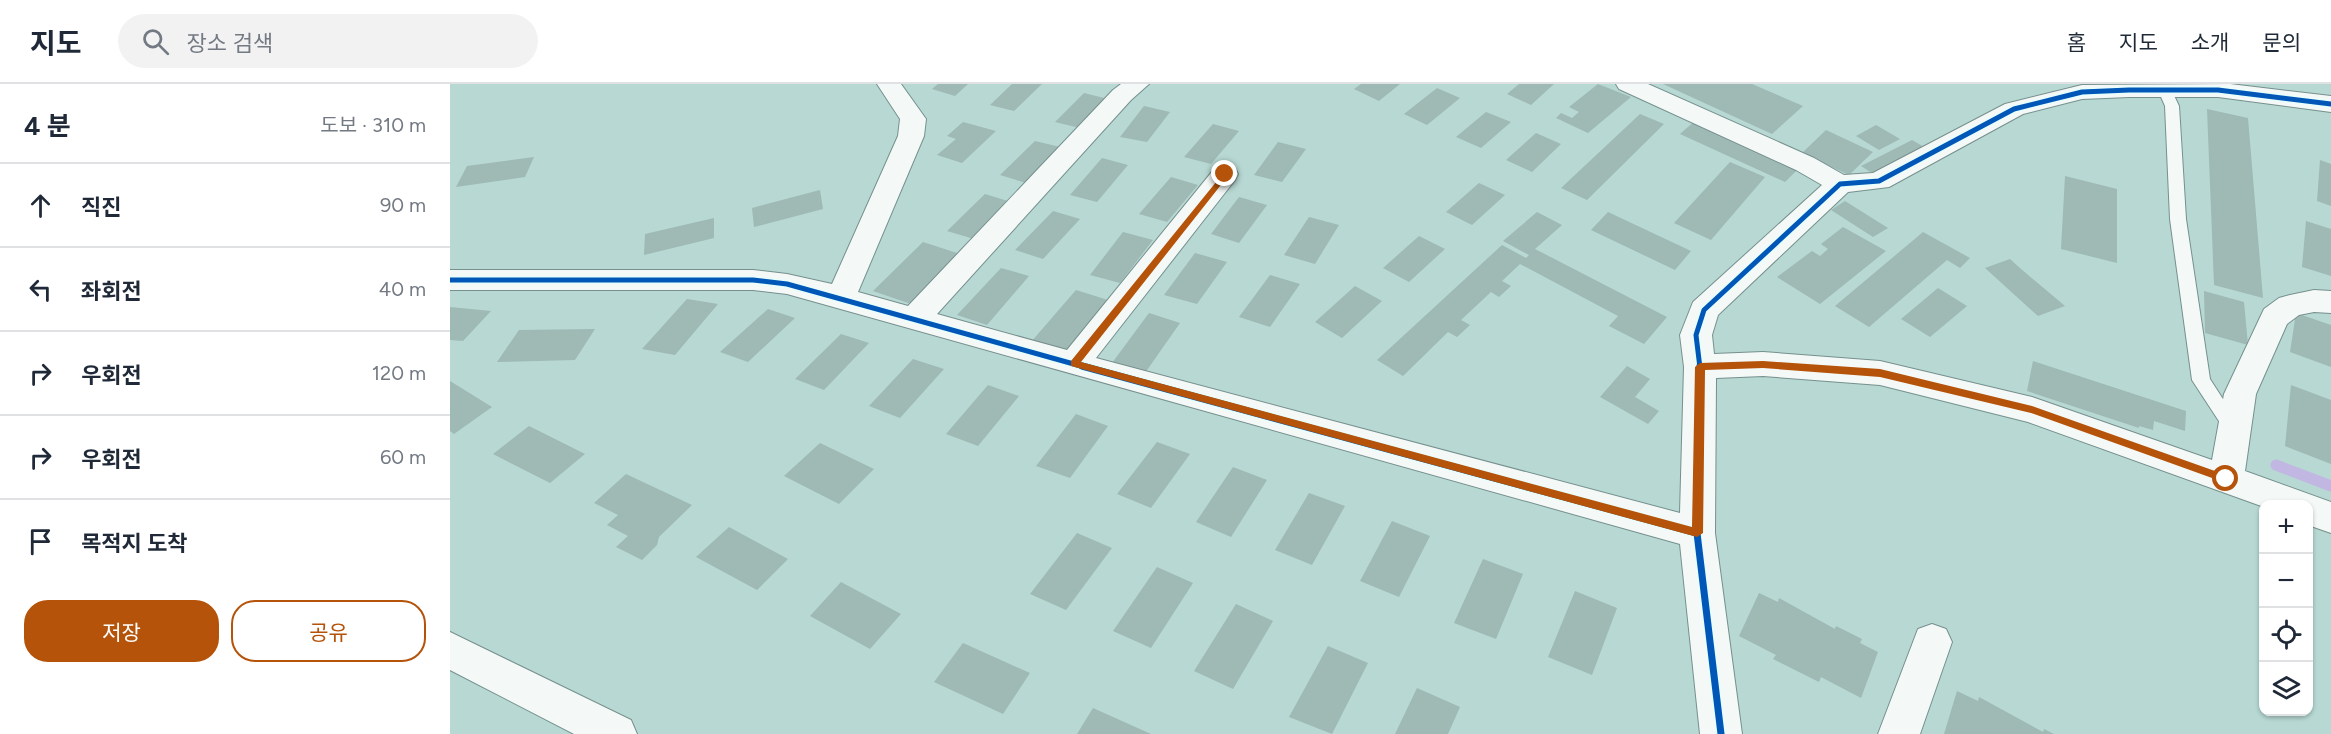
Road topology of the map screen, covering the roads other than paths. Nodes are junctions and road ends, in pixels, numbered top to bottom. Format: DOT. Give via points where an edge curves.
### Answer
graph roads {
  1 [pos="889,84"];
  2 [pos="1137,84"];
  3 [pos="1628,84"];
  4 [pos="2077,88"];
  5 [pos="2166,90"];
  6 [pos="2331,104"];
  7 [pos="1225,174"];
  8 [pos="1840,184"];
  9 [pos="450,280"];
  10 [pos="841,297"];
  11 [pos="2331,302"];
  12 [pos="915,318"];
  13 [pos="1074,364"];
  14 [pos="1700,367"];
  15 [pos="2234,430"];
  16 [pos="2226,479"];
  17 [pos="2286,500"];
  18 [pos="2313,511"];
  19 [pos="2331,518"];
  20 [pos="1697,533"];
  21 [pos="1932,642"];
  22 [pos="450,650"];
  23 [pos="616,734"];
  24 [pos="1721,734"];
  25 [pos="1899,734"];
  1 -- 10 [label="street" via="913,118 911,136"];
  2 -- 12 [label="street" via="1122,95"];
  3 -- 8 [label="street"];
  4 -- 5 [label="street"];
  4 -- 8 [label="street" via="2014,109 1879,181"];
  5 -- 6 [label="street" via="2247,92"];
  5 -- 15 [label="lane" via="2172,106 2178,219 2201,380"];
  7 -- 13 [label="street"];
  8 -- 14 [label="street" via="1704,310 1696,335"];
  9 -- 10 [label="street" via="753,280"];
  10 -- 12 [label="street"];
  11 -- 15 [label="street" via="2290,306 2275,317 2240,394"];
  12 -- 13 [label="street"];
  13 -- 20 [label="street"];
  14 -- 16 [label="street" via="1763,364 1880,373 2032,410"];
  14 -- 20 [label="street"];
  15 -- 16 [label="street"];
  16 -- 17 [label="street"];
  18 -- 19 [label="street"];
  20 -- 24 [label="street"];
  21 -- 25 [label="street"];
  22 -- 23 [label="street"];
}
